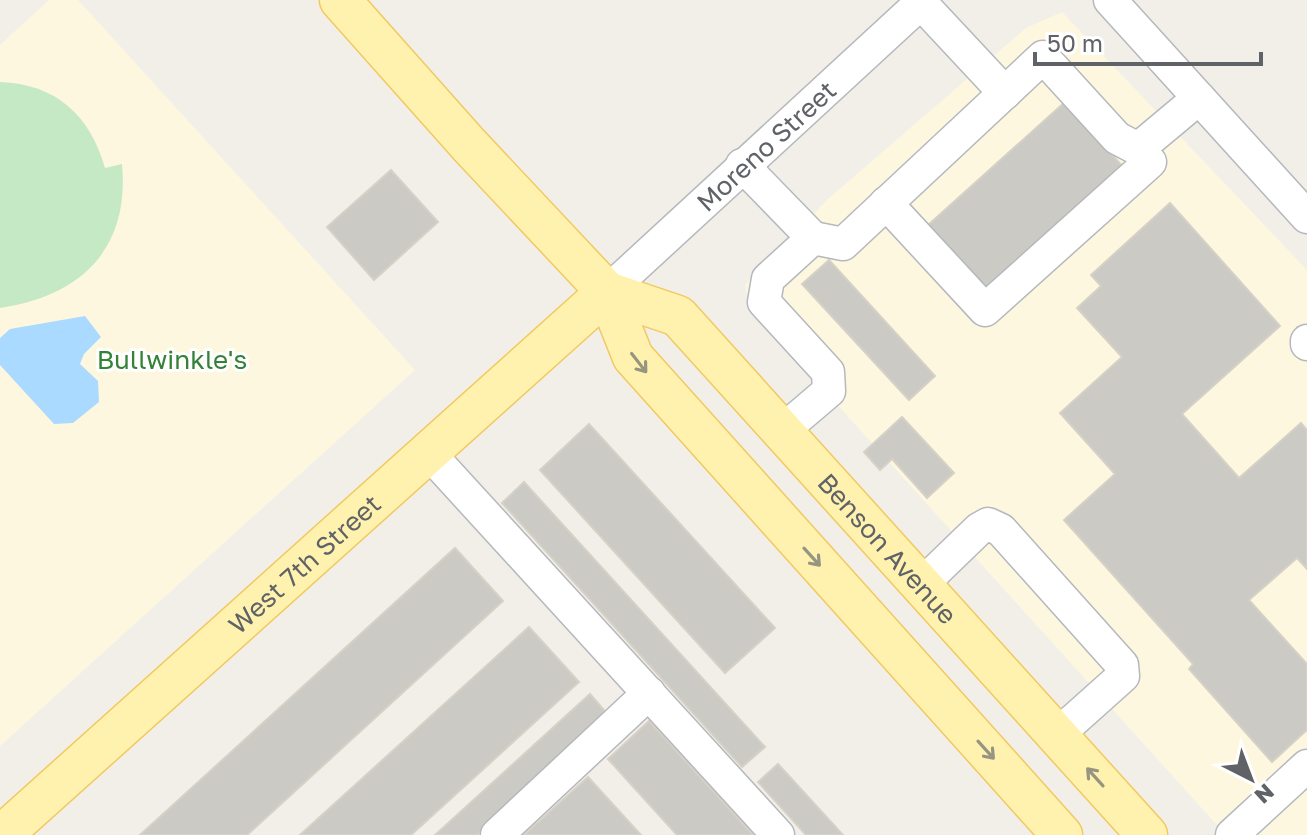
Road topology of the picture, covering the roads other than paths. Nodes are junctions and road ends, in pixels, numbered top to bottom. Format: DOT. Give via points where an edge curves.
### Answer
graph roads {
  1 [pos="340,0"];
  2 [pos="1110,0"];
  3 [pos="923,1"];
  4 [pos="1005,93"];
  5 [pos="1199,98"];
  6 [pos="1138,149"];
  7 [pos="742,165"];
  8 [pos="886,203"];
  9 [pos="1307,217"];
  10 [pos="813,238"];
  11 [pos="607,292"];
  12 [pos="782,431"];
  13 [pos="427,451"];
  14 [pos="921,585"];
  15 [pos="649,693"];
  16 [pos="1057,735"];
  17 [pos="1307,766"];
  18 [pos="2,835"];
  19 [pos="497,835"];
  20 [pos="778,835"];
  21 [pos="1062,835"];
  22 [pos="1147,835"];
  23 [pos="1232,835"];
  1 -- 11 [label="main road, Benson Avenue"];
  2 -- 5 [label="street"];
  3 -- 4 [label="street"];
  3 -- 7 [label="street, Moreno Street"];
  4 -- 6 [label="street" via="1043,57 1117,138"];
  4 -- 8 [label="street"];
  5 -- 6 [label="street"];
  5 -- 9 [label="street"];
  6 -- 8 [label="street" via="1150,162 985,310"];
  7 -- 10 [label="street"];
  7 -- 11 [label="street, Moreno Street"];
  8 -- 10 [label="street" via="843,244"];
  10 -- 12 [label="street" via="768,279 764,302 828,372 829,391"];
  11 -- 12 [label="main road, Benson Avenue" via="678,316"];
  11 -- 13 [label="main road, West 7th Street"];
  11 -- 21 [label="main road, Benson Avenue, one-way" via="633,357"];
  12 -- 14 [label="main road, Benson Avenue"];
  13 -- 15 [label="street"];
  13 -- 18 [label="main road, West 7th Street"];
  14 -- 16 [label="main road, Benson Avenue"];
  14 -- 16 [label="street" via="979,529 988,524 1001,530 1122,665 1123,676"];
  15 -- 19 [label="street"];
  15 -- 20 [label="street"];
  22 -- 16 [label="main road, Benson Avenue, one-way"];
  17 -- 23 [label="street"];
}
